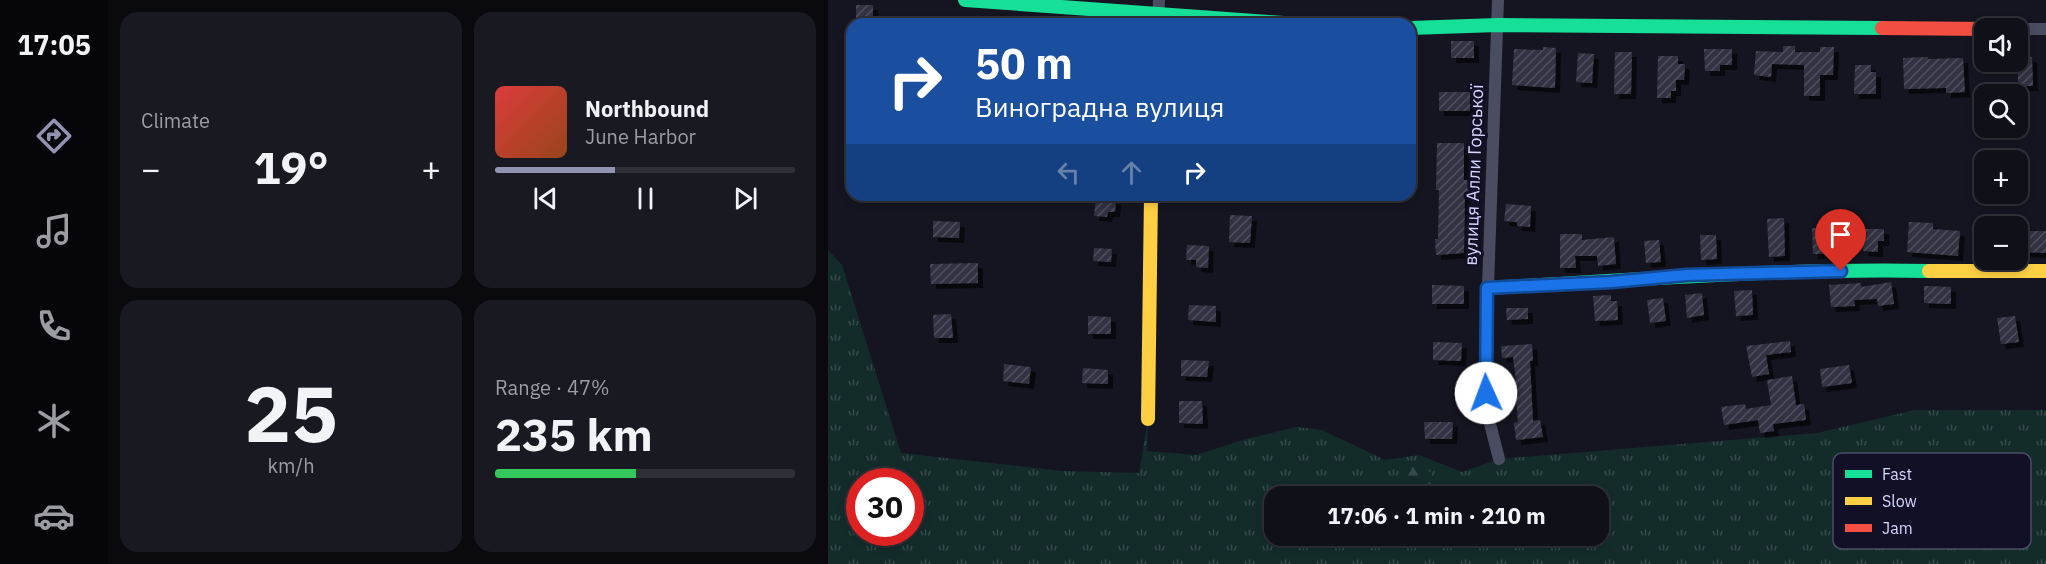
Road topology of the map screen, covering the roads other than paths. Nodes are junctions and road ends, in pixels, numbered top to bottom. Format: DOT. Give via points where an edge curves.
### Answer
graph roads {
  1 [pos="965,0"];
  2 [pos="1498,0"];
  3 [pos="1158,13"];
  4 [pos="1221,18"];
  5 [pos="1498,25"];
  6 [pos="1416,28"];
  7 [pos="1974,29"];
  8 [pos="2028,29"];
  9 [pos="2046,29"];
  10 [pos="1151,201"];
  11 [pos="2046,271"];
  12 [pos="1487,288"];
  13 [pos="1148,418"];
  14 [pos="1499,459"];
  1 -- 3 [label="street"];
  2 -- 5 [label="street, вулиця Алли Горської"];
  3 -- 4 [label="street"];
  5 -- 6 [label="street"];
  5 -- 7 [label="street"];
  5 -- 12 [label="street, вулиця Алли Горської"];
  8 -- 9 [label="street"];
  10 -- 13 [label="street"];
  11 -- 12 [label="street" via="1687,275"];
  12 -- 14 [label="street, вулиця Алли Горської" via="1487,412"];
}
